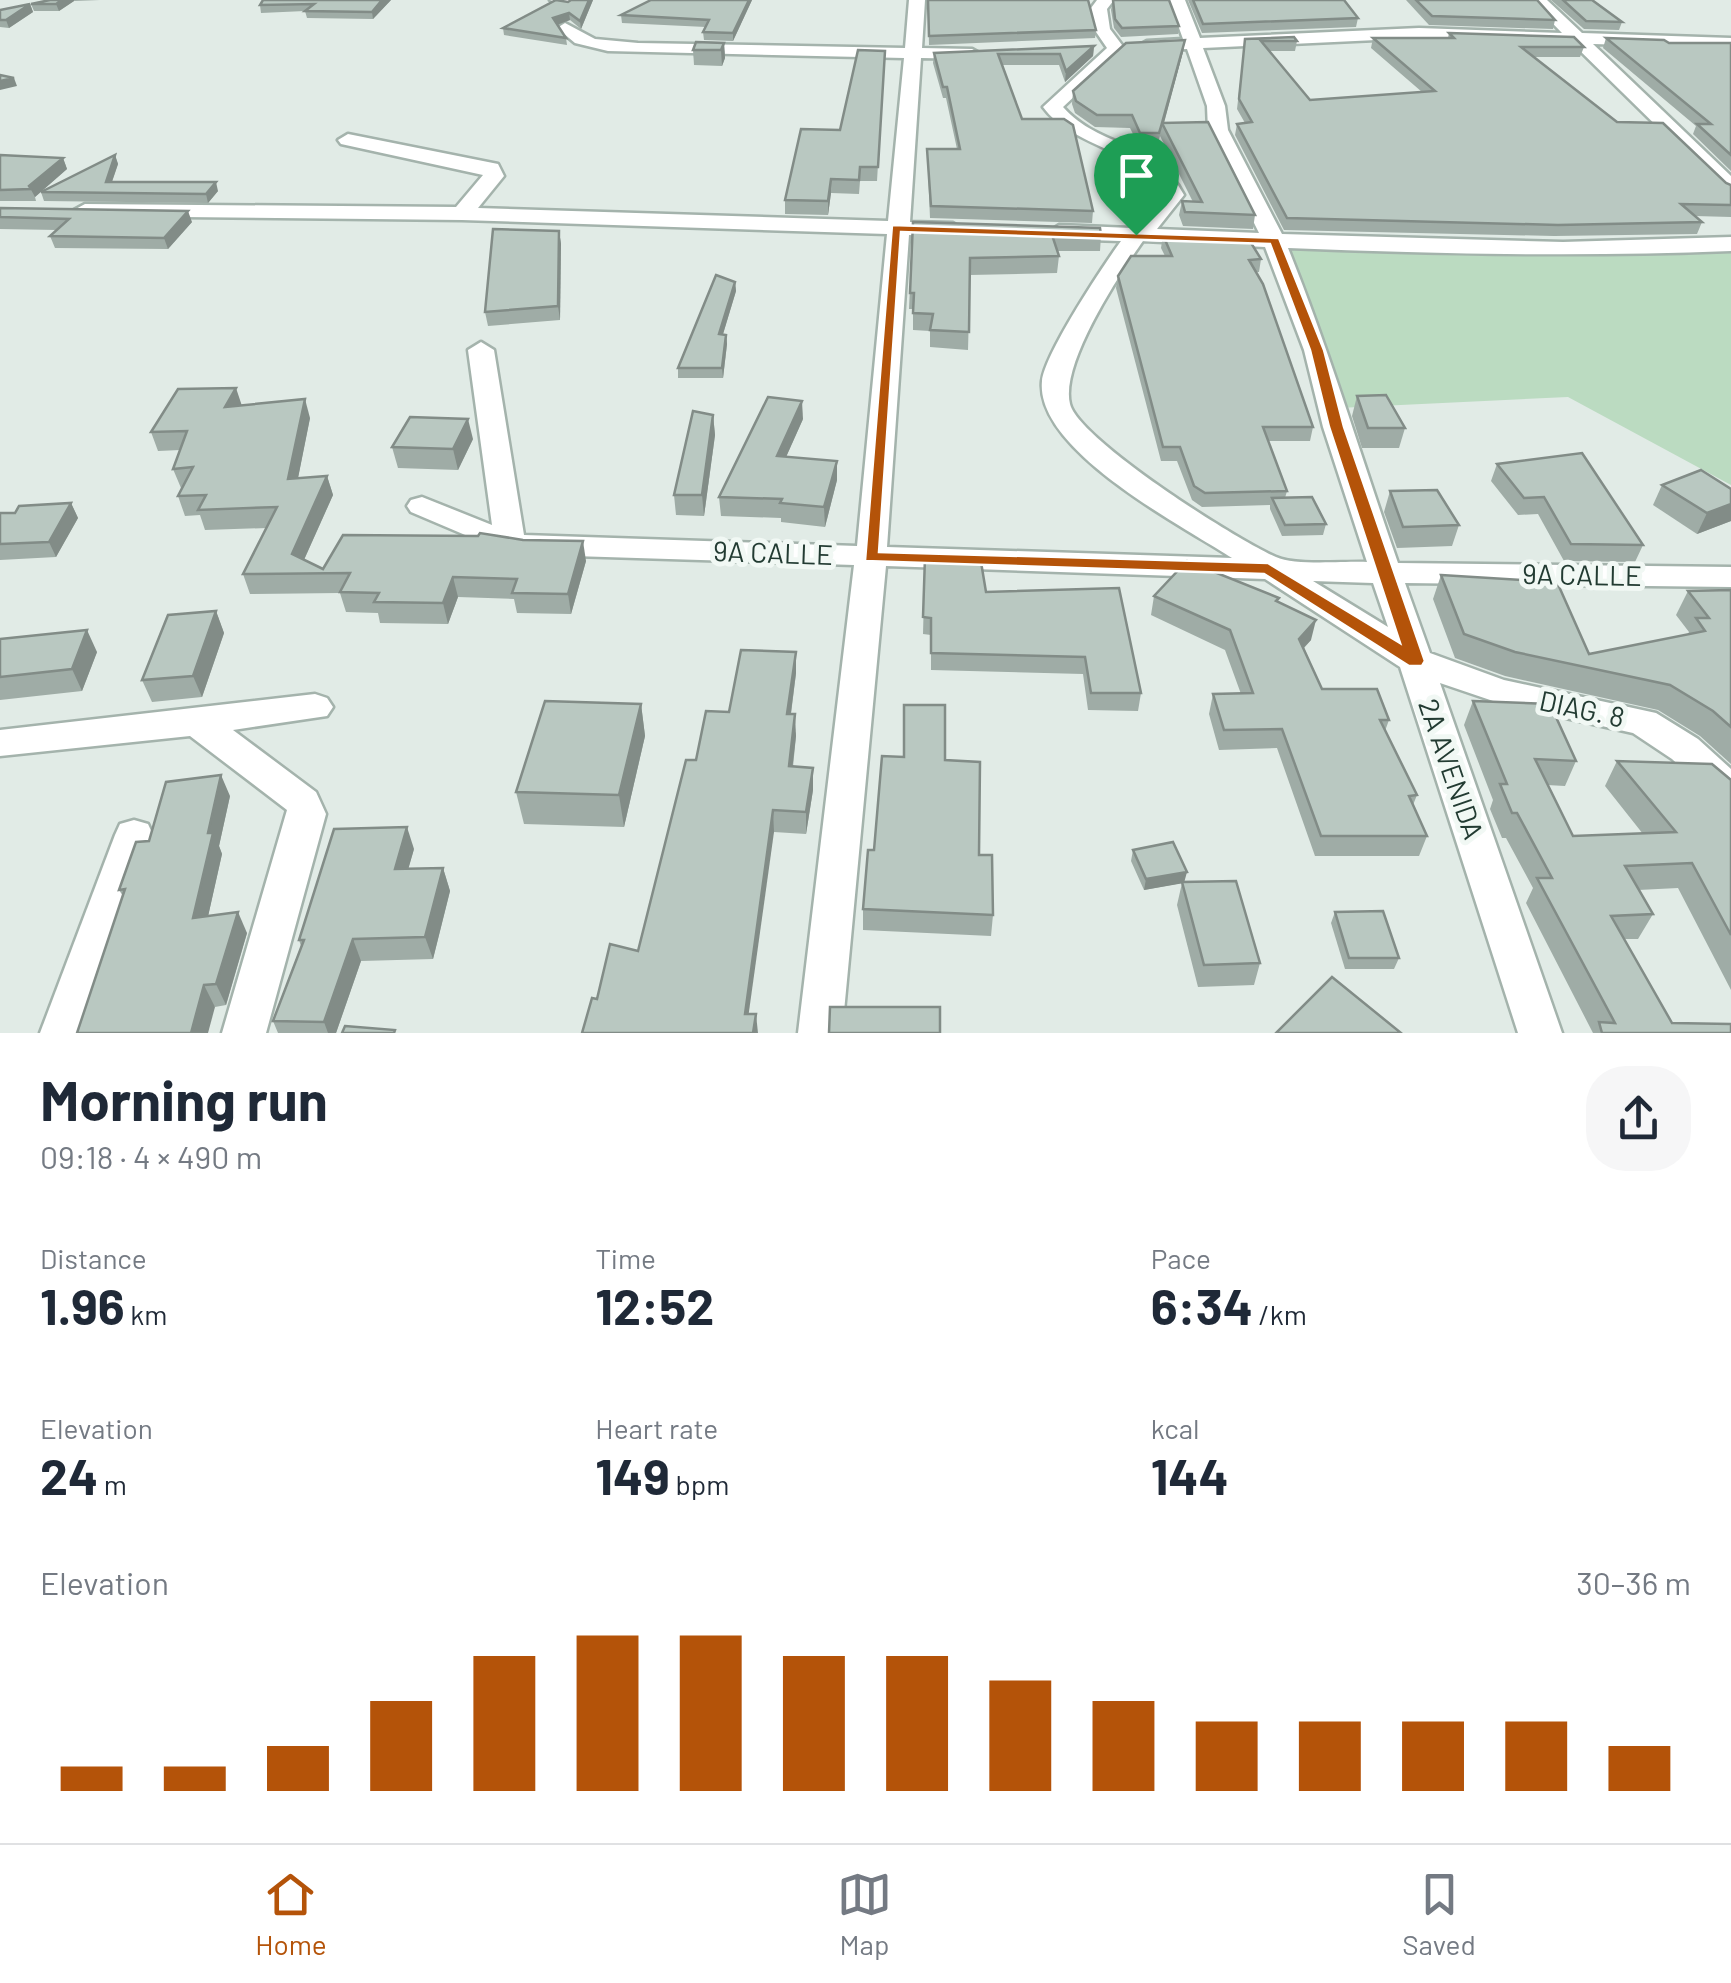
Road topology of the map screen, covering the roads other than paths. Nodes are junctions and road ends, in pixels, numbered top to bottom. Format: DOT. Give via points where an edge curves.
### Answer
graph roads {
  1 [pos="558,0"];
  2 [pos="917,0"];
  3 [pos="1106,0"];
  4 [pos="1177,0"];
  5 [pos="1538,0"];
  6 [pos="567,1"];
  7 [pos="565,28"];
  8 [pos="1573,37"];
  9 [pos="1194,43"];
  10 [pos="1731,43"];
  11 [pos="1116,49"];
  12 [pos="1080,50"];
  13 [pos="990,54"];
  14 [pos="913,56"];
  15 [pos="348,140"];
  16 [pos="1731,188"];
  17 [pos="54,210"];
  18 [pos="462,214"];
  19 [pos="896,228"];
  20 [pos="974,230"];
  21 [pos="1032,232"];
  22 [pos="1136,235"];
  23 [pos="1274,241"];
  24 [pos="1731,244"];
  25 [pos="481,350"];
  26 [pos="422,506"];
  27 [pos="510,544"];
  28 [pos="870,557"];
  29 [pos="1268,568"];
  30 [pos="1386,573"];
  31 [pos="1731,578"];
  32 [pos="1416,661"];
  33 [pos="315,707"];
  34 [pos="198,722"];
  35 [pos="0,743"];
  36 [pos="1731,791"];
  37 [pos="134,835"];
  38 [pos="62,1033"];
  39 [pos="244,1033"];
  40 [pos="820,1033"];
  41 [pos="1540,1033"];
  1 -- 6 [label="street"];
  2 -- 14 [label="street"];
  3 -- 11 [label="street" via="1098,8 1102,29"];
  4 -- 9 [label="street, 2A AVENIDA"];
  5 -- 8 [label="street"];
  7 -- 14 [label="street" via="575,38 609,46"];
  8 -- 9 [label="street" via="1419,33"];
  8 -- 10 [label="street"];
  8 -- 16 [label="street"];
  9 -- 11 [label="street"];
  9 -- 23 [label="street, 2A AVENIDA" via="1218,130"];
  11 -- 12 [label="street"];
  11 -- 22 [label="street, DIAG. 8" via="1052,107 1088,138 1168,177 1173,195"];
  13 -- 14 [label="street"];
  14 -- 19 [label="street"];
  15 -- 18 [label="street" via="491,168 487,187"];
  17 -- 18 [label="street"];
  18 -- 19 [label="street"];
  19 -- 20 [label="street"];
  19 -- 28 [label="street"];
  21 -- 22 [label="street"];
  22 -- 23 [label="street"];
  22 -- 29 [label="street, DIAG. 8" via="1102,284 1055,378 1057,408 1124,475"];
  23 -- 24 [label="street"];
  23 -- 30 [label="street, 2A AVENIDA" via="1317,350"];
  25 -- 27 [label="street"];
  26 -- 27 [label="street, 9A CALLE"];
  27 -- 28 [label="street, 9A CALLE"];
  28 -- 29 [label="street, 9A CALLE"];
  28 -- 40 [label="street"];
  29 -- 30 [label="street, 9A CALLE"];
  29 -- 32 [label="street, DIAG. 8"];
  30 -- 31 [label="street, 9A CALLE"];
  30 -- 32 [label="street, 2A AVENIDA"];
  32 -- 36 [label="street, DIAG. 8" via="1499,691 1643,722"];
  32 -- 41 [label="street, 2A AVENIDA"];
  33 -- 34 [label="street"];
  34 -- 35 [label="street"];
  34 -- 39 [label="street" via="307,807"];
  37 -- 38 [label="street"];
}
